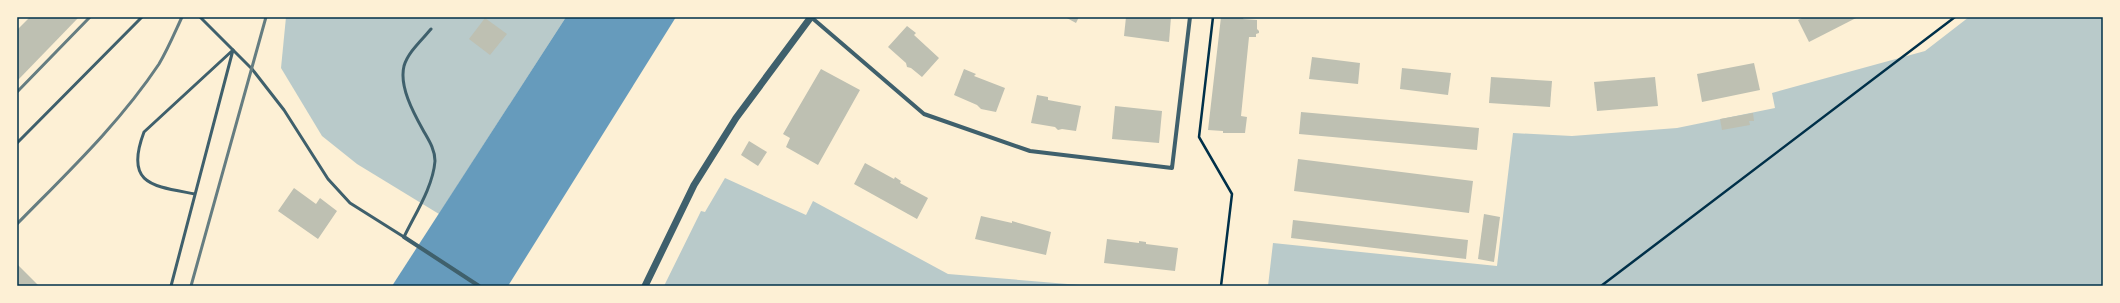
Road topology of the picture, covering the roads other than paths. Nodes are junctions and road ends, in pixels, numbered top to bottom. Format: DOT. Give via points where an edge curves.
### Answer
graph roads {
  1 [pos="142,17"];
  2 [pos="200,17"];
  3 [pos="811,17"];
  4 [pos="1190,17"];
  5 [pos="431,29"];
  6 [pos="233,50"];
  7 [pos="17,143"];
  8 [pos="196,194"];
  9 [pos="404,237"];
  10 [pos="171,286"];
  11 [pos="479,286"];
  12 [pos="645,286"];
  1 -- 7 [label="lane"];
  2 -- 6 [label="lane"];
  3 -- 4 [label="street" via="924,114 1030,151 1172,168"];
  3 -- 12 [label="street" via="736,118 694,185"];
  5 -- 9 [label="lane" via="404,66 403,80 408,98 432,146 435,160 431,181"];
  6 -- 8 [label="lane"];
  6 -- 8 [label="lane" via="144,132 137,151 138,168 148,183"];
  6 -- 9 [label="lane" via="284,110 328,178 350,203"];
  8 -- 10 [label="lane"];
  9 -- 11 [label="street"];
}
